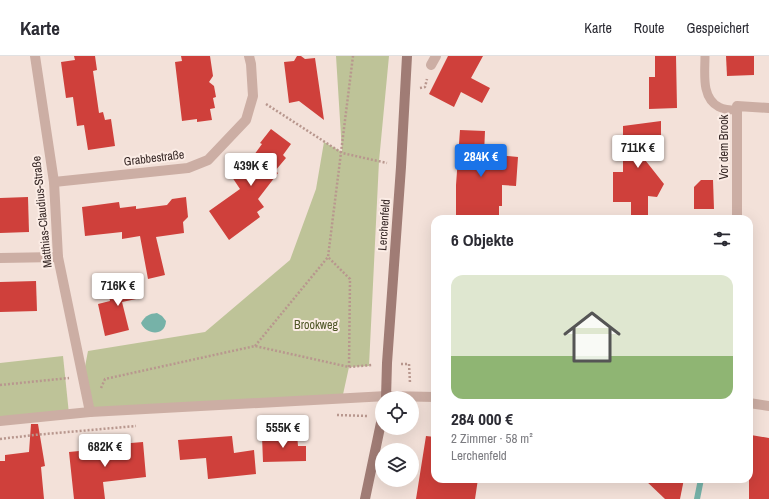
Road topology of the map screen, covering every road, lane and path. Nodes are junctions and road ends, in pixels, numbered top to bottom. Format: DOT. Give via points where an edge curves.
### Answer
graph roads {
  1 [pos="35,56"];
  2 [pos="249,56"];
  3 [pos="353,56"];
  4 [pos="407,56"];
  5 [pos="705,56"];
  6 [pos="253,96"];
  7 [pos="769,108"];
  8 [pos="737,110"];
  9 [pos="342,153"];
  10 [pos="401,167"];
  11 [pos="54,182"];
  12 [pos="736,215"];
  13 [pos="58,257"];
  14 [pos="328,257"];
  15 [pos="0,258"];
  16 [pos="255,346"];
  17 [pos="83,377"];
  18 [pos="0,385"];
  19 [pos="387,391"];
  20 [pos="419,397"];
  21 [pos="431,397"];
  22 [pos="375,398"];
  23 [pos="753,404"];
  24 [pos="769,406"];
  25 [pos="90,412"];
  26 [pos="0,421"];
  27 [pos="378,435"];
  28 [pos="365,499"];
  1 -- 11 [label="street, Matthias-Claudius-Straße"];
  2 -- 6 [label="street, Grabbestraße"];
  3 -- 9 [label="path"];
  4 -- 10 [label="street, Lerchenfeld"];
  5 -- 8 [label="lane" via="706,95 720,108"];
  6 -- 9 [label="path"];
  6 -- 11 [label="street, Grabbestraße" via="246,120 208,160 188,168"];
  7 -- 8 [label="street, Vor dem Brook" via="737,106"];
  8 -- 12 [label="street, Vor dem Brook"];
  9 -- 10 [label="path"];
  9 -- 14 [label="path"];
  10 -- 19 [label="street, Lerchenfeld" via="386,364"];
  11 -- 13 [label="street, Matthias-Claudius-Straße"];
  13 -- 15 [label="street"];
  13 -- 17 [label="street, Matthias-Claudius-Straße"];
  14 -- 16 [label="path"];
  14 -- 16 [label="path" via="350,279 349,367"];
  16 -- 25 [label="path" via="105,379"];
  17 -- 18 [label="path"];
  17 -- 25 [label="street, Matthias-Claudius-Straße"];
  20 -- 21 [label="street"];
  22 -- 25 [label="street"];
  23 -- 24 [label="street"];
  25 -- 26 [label="street"];
  27 -- 28 [label="street"];
}
